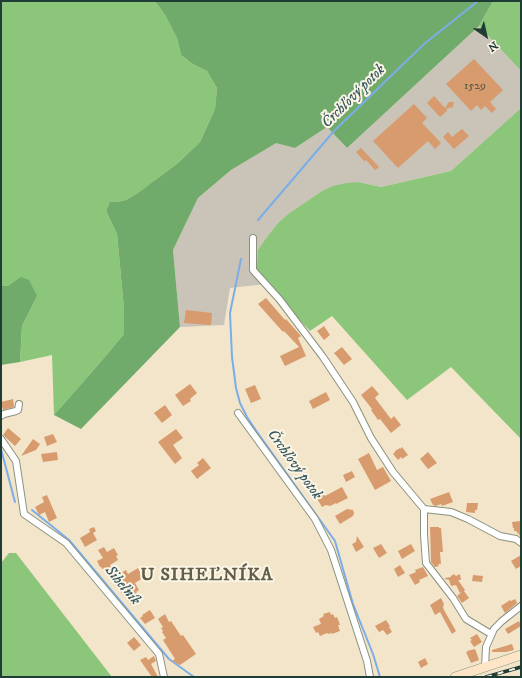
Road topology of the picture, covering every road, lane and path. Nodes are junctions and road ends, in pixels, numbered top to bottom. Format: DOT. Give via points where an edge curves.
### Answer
graph roads {
  1 [pos="252,238"];
  2 [pos="19,404"];
  3 [pos="238,413"];
  4 [pos="1,416"];
  5 [pos="1,440"];
  6 [pos="424,509"];
  7 [pos="521,543"];
  8 [pos="521,606"];
  9 [pos="491,634"];
  10 [pos="521,655"];
  11 [pos="485,667"];
  12 [pos="164,677"];
  13 [pos="370,677"];
  14 [pos="455,677"];
  1 -- 6 [label="street" via="253,270 280,300 323,357 354,402 371,438 393,472"];
  2 -- 4 [label="street" via="16,412"];
  3 -- 13 [label="street" via="315,520 331,550"];
  5 -- 12 [label="street" via="16,461 24,514 66,543 159,654"];
  6 -- 7 [label="street" via="451,512 500,536 516,539"];
  6 -- 9 [label="street" via="426,563 466,619"];
  8 -- 9 [label="street"];
  9 -- 11 [label="street" via="486,647"];
  10 -- 11 [label="main road"];
  11 -- 14 [label="main road"];
}
